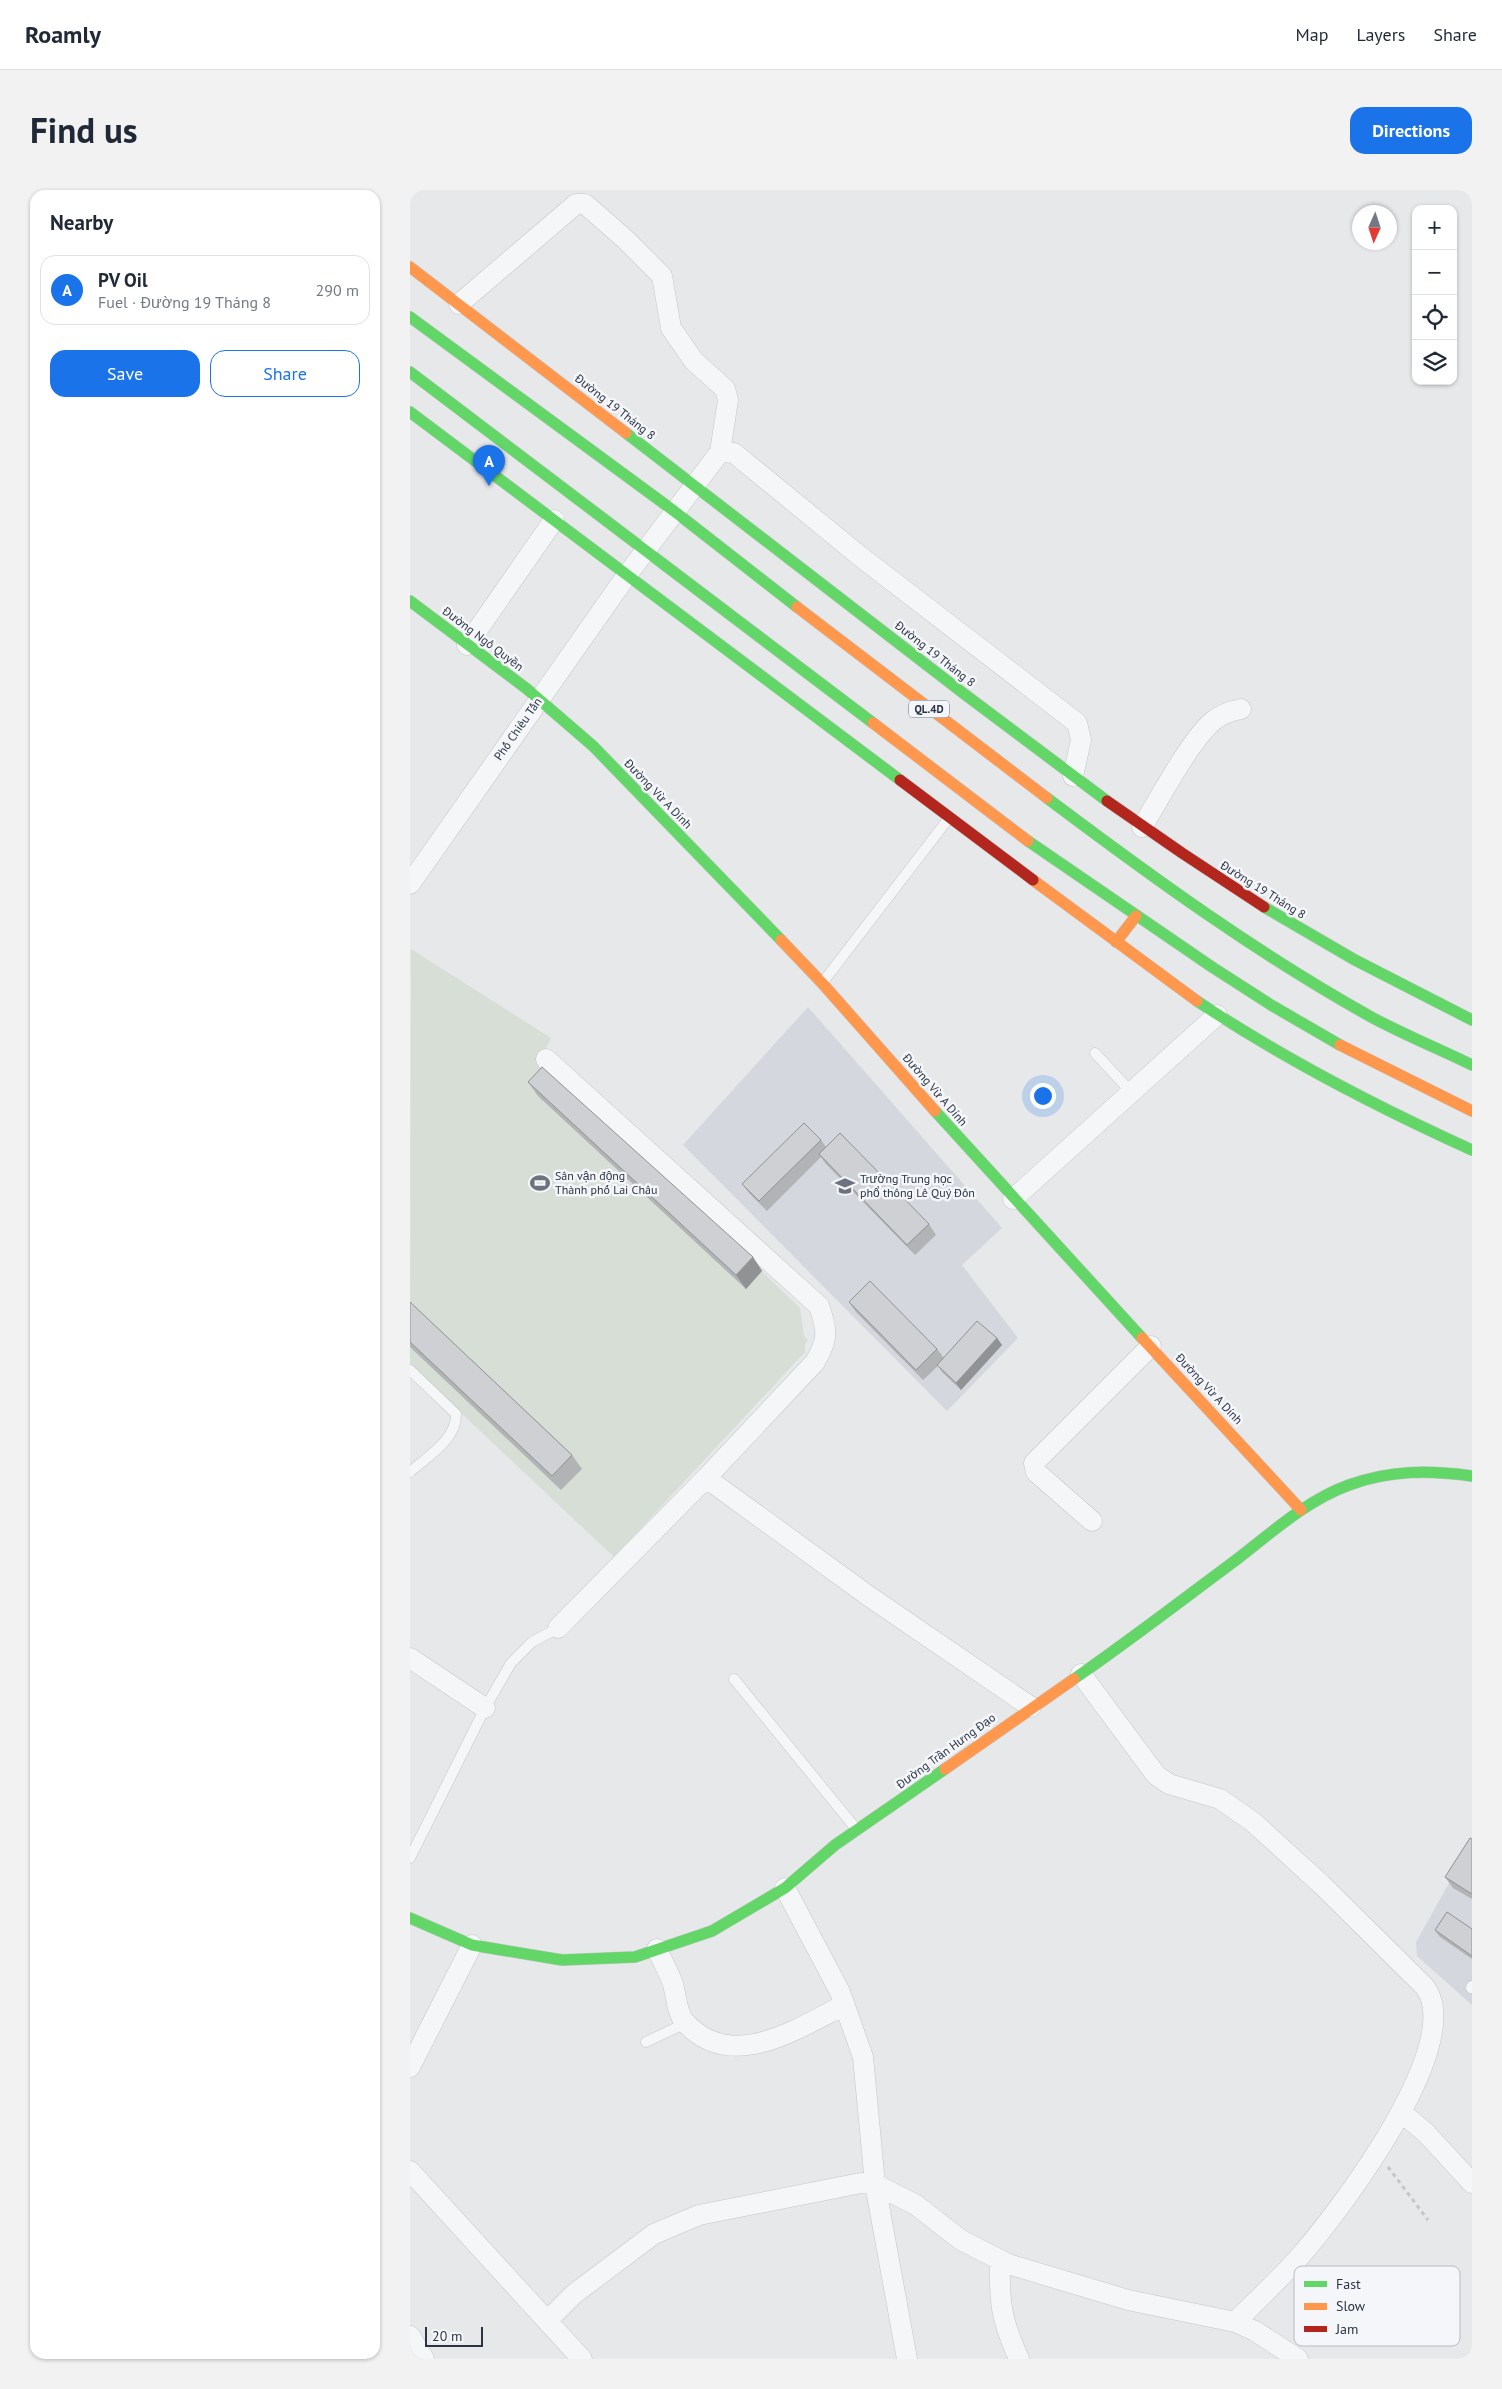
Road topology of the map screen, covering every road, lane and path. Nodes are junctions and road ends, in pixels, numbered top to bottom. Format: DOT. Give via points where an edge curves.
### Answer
graph roads {
  1 [pos="410,267"];
  2 [pos="459,304"];
  3 [pos="410,317"];
  4 [pos="410,372"];
  5 [pos="410,412"];
  6 [pos="720,452"];
  7 [pos="695,486"];
  8 [pos="674,511"];
  9 [pos="554,520"];
  10 [pos="646,550"];
  11 [pos="627,575"];
  12 [pos="415,608"];
  13 [pos="467,645"];
  14 [pos="539,700"];
  15 [pos="1241,709"];
  16 [pos="1073,776"];
  17 [pos="949,818"];
  18 [pos="1142,827"];
  19 [pos="410,884"];
  20 [pos="1136,916"];
  21 [pos="1116,942"];
  22 [pos="822,983"];
  23 [pos="1216,1016"];
  24 [pos="1472,1020"];
  25 [pos="1095,1053"];
  26 [pos="546,1059"];
  27 [pos="1472,1065"];
  28 [pos="1132,1093"];
  29 [pos="1472,1111"];
  30 [pos="1472,1150"];
  31 [pos="1013,1199"];
  32 [pos="1150,1346"];
  33 [pos="410,1370"];
  34 [pos="410,1472"];
  35 [pos="1472,1476"];
  36 [pos="706,1478"];
  37 [pos="1301,1510"];
  38 [pos="1092,1521"];
  39 [pos="558,1628"];
  40 [pos="410,1658"];
  41 [pos="1081,1674"];
  42 [pos="734,1679"];
  43 [pos="1031,1707"];
  44 [pos="485,1708"];
  45 [pos="857,1831"];
  46 [pos="410,1858"];
  47 [pos="785,1888"];
  48 [pos="410,1918"];
  49 [pos="472,1945"];
  50 [pos="657,1949"];
  51 [pos="844,2005"];
  52 [pos="686,2023"];
  53 [pos="646,2042"];
  54 [pos="410,2067"];
  55 [pos="1401,2112"];
  56 [pos="1378,2152"];
  57 [pos="410,2171"];
  58 [pos="1472,2183"];
  59 [pos="875,2184"];
  60 [pos="1428,2220"];
  61 [pos="1000,2260"];
  62 [pos="547,2321"];
  63 [pos="1235,2322"];
  64 [pos="410,2336"];
  65 [pos="424,2359"];
  66 [pos="582,2359"];
  67 [pos="907,2359"];
  68 [pos="1019,2359"];
  69 [pos="1298,2359"];
  1 -- 2 [label="main road, Đường 19 Tháng 8"];
  2 -- 6 [label="street" via="576,204 585,204 662,276 671,328 694,362 725,389 728,400"];
  2 -- 7 [label="main road, Đường 19 Tháng 8"];
  3 -- 8 [label="main road, QL.4D"];
  4 -- 10 [label="main road"];
  5 -- 9 [label="main road"];
  6 -- 7 [label="street, Phố Chiêu Tấn"];
  6 -- 16 [label="street" via="734,453 861,557 1077,723 1081,740"];
  7 -- 8 [label="street, Phố Chiêu Tấn"];
  7 -- 16 [label="main road, Đường 19 Tháng 8"];
  8 -- 10 [label="street, Phố Chiêu Tấn"];
  8 -- 27 [label="main road, QL.4D" via="1036,790 1223,926 1375,1019"];
  9 -- 11 [label="main road"];
  9 -- 13 [label="street"];
  10 -- 11 [label="street, Phố Chiêu Tấn"];
  10 -- 20 [label="main road" via="1038,848"];
  11 -- 14 [label="street, Phố Chiêu Tấn"];
  11 -- 17 [label="main road"];
  12 -- 13 [label="main road, Đường Ngô Quyền"];
  13 -- 14 [label="main road, Đường Ngô Quyền"];
  14 -- 19 [label="street, Phố Chiêu Tấn"];
  14 -- 22 [label="main road, Đường Vừ A Dính" via="592,746"];
  15 -- 18 [label="street" via="1227,712 1214,720 1199,736"];
  16 -- 18 [label="main road, Đường 19 Tháng 8"];
  17 -- 21 [label="main road"];
  17 -- 22 [label="lane"];
  18 -- 24 [label="main road, Đường 19 Tháng 8" via="1240,894 1307,934 1424,998"];
  20 -- 21 [label="main road"];
  20 -- 29 [label="main road" via="1272,1006 1349,1050"];
  21 -- 23 [label="main road"];
  22 -- 31 [label="main road, Đường Vừ A Dính"];
  23 -- 28 [label="street"];
  23 -- 30 [label="main road" via="1336,1084"];
  25 -- 28 [label="lane"];
  26 -- 36 [label="street" via="819,1306 826,1325 825,1345 815,1362"];
  28 -- 31 [label="street"];
  31 -- 32 [label="main road, Đường Vừ A Dính"];
  32 -- 37 [label="main road, Đường Vừ A Dính"];
  32 -- 38 [label="street" via="1034,1463 1036,1472"];
  33 -- 34 [label="lane" via="456,1414 451,1434"];
  35 -- 37 [label="main road, Đường Trần Hưng Đạo" via="1438,1471 1395,1472 1348,1485"];
  36 -- 39 [label="street"];
  36 -- 43 [label="street" via="870,1597"];
  37 -- 41 [label="main road, Đường Trần Hưng Đạo"];
  39 -- 44 [label="lane" via="532,1642 511,1664"];
  40 -- 44 [label="street"];
  41 -- 43 [label="main road, Đường Trần Hưng Đạo"];
  41 -- 55 [label="street" via="1156,1775 1169,1784 1220,1799 1253,1822 1431,1994 1434,2006 1428,2048"];
  42 -- 45 [label="lane"];
  43 -- 45 [label="main road, Đường Trần Hưng Đạo"];
  44 -- 46 [label="lane"];
  45 -- 47 [label="main road, Đường Trần Hưng Đạo" via="835,1845"];
  47 -- 50 [label="main road, Đường Trần Hưng Đạo" via="712,1930"];
  47 -- 51 [label="street" via="803,1918"];
  48 -- 49 [label="main road, Đường Trần Hưng Đạo"];
  49 -- 50 [label="main road, Đường Trần Hưng Đạo" via="562,1960 635,1957"];
  49 -- 54 [label="street"];
  50 -- 52 [label="street"];
  51 -- 52 [label="street" via="784,2035 754,2045 727,2045 705,2038"];
  51 -- 59 [label="street" via="863,2057"];
  52 -- 53 [label="lane"];
  55 -- 56 [label="street"];
  55 -- 58 [label="street" via="1426,2133"];
  56 -- 60 [label="path"];
  56 -- 63 [label="street" via="1300,2256"];
  57 -- 62 [label="street"];
  59 -- 61 [label="street" via="916,2205 961,2240"];
  59 -- 62 [label="street" via="860,2183 700,2215 654,2234 574,2294"];
  59 -- 67 [label="street"];
  61 -- 63 [label="street" via="1096,2292"];
  61 -- 68 [label="street" via="1001,2311"];
  62 -- 66 [label="street"];
  63 -- 69 [label="street"];
  64 -- 65 [label="street"];
}
